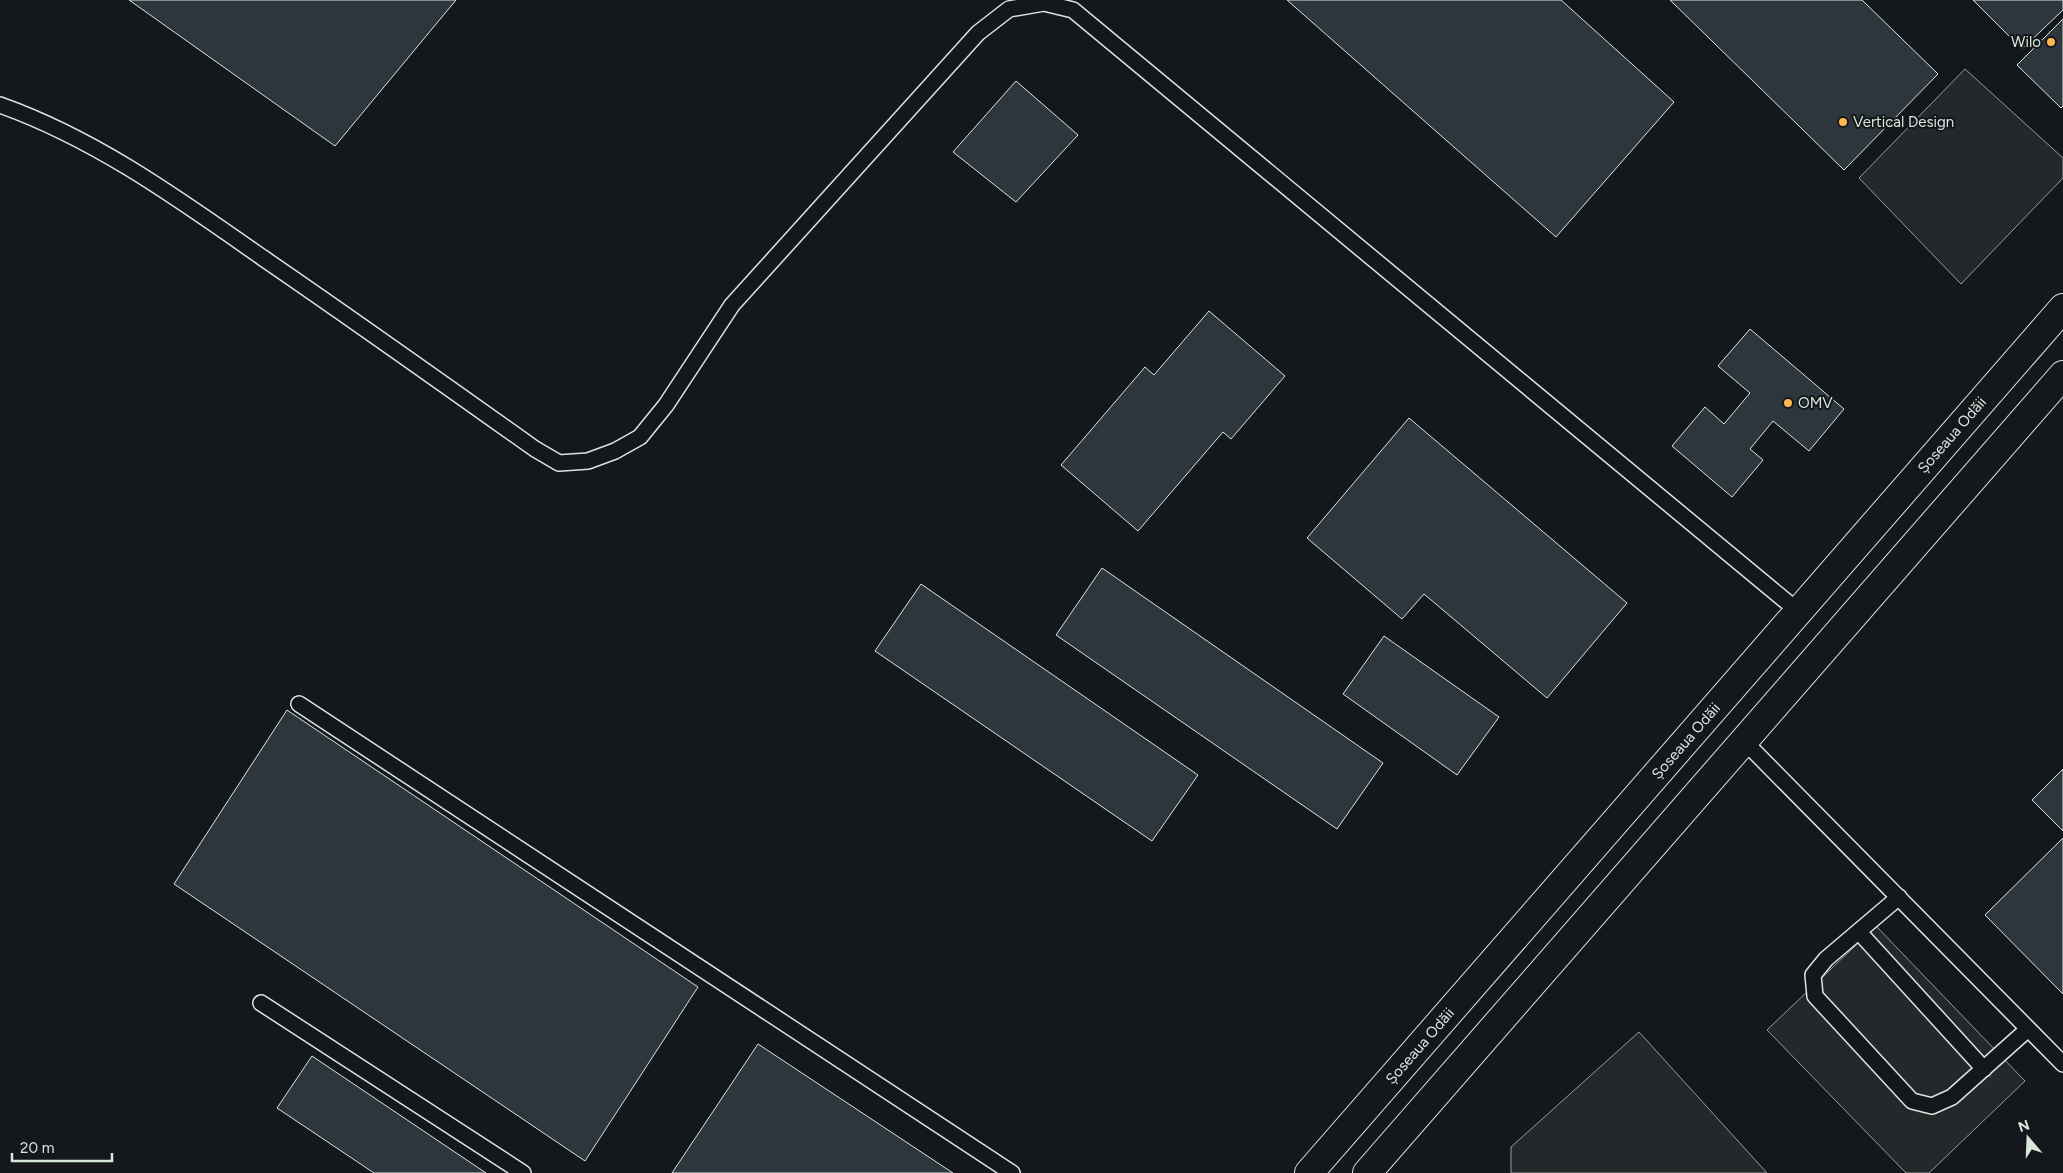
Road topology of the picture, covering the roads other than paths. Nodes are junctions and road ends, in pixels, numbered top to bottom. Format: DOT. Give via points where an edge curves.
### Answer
graph roads {
  1 [pos="1043,1"];
  2 [pos="0,105"];
  3 [pos="2063,308"];
  4 [pos="2063,375"];
  5 [pos="1799,612"];
  6 [pos="299,704"];
  7 [pos="1744,740"];
  8 [pos="1899,897"];
  9 [pos="1858,932"];
  10 [pos="261,1003"];
  11 [pos="2028,1029"];
  12 [pos="2063,1064"];
  13 [pos="1984,1069"];
  14 [pos="1374,1170"];
  15 [pos="523,1173"];
  16 [pos="1012,1173"];
  17 [pos="1309,1173"];
  1 -- 2 [label="lane" via="1009,9 978,33 732,305 666,405 640,437 615,451 588,460 559,463 144,176 49,125"];
  1 -- 5 [label="lane" via="1073,10"];
  3 -- 5 [label="main road, Șoseaua Odăii"];
  4 -- 7 [label="main road"];
  5 -- 17 [label="main road, Șoseaua Odăii"];
  6 -- 16 [label="lane"];
  7 -- 8 [label="lane"];
  7 -- 14 [label="main road"];
  8 -- 9 [label="lane"];
  8 -- 11 [label="lane"];
  9 -- 13 [label="lane"];
  9 -- 13 [label="lane" via="1826,959 1813,975 1815,996 1912,1101 1932,1106 1952,1097"];
  10 -- 15 [label="lane"];
  11 -- 12 [label="lane"];
  11 -- 13 [label="lane"];
}
